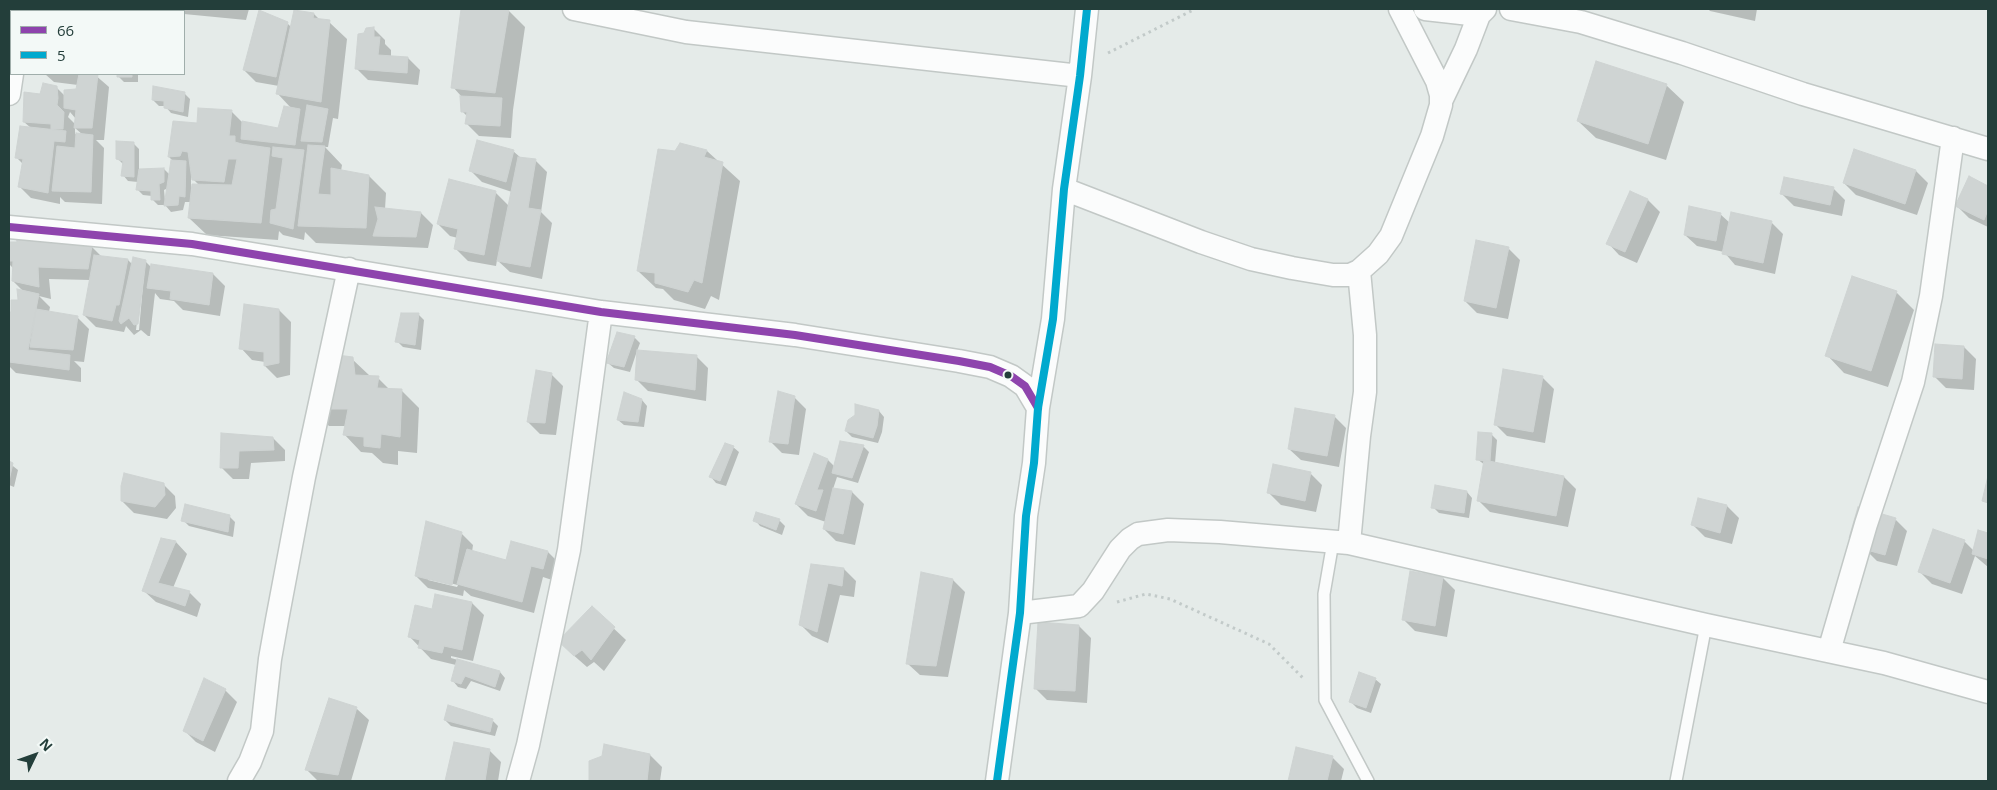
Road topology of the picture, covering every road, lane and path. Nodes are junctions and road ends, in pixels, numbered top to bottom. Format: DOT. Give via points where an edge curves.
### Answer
graph roads {
  1 [pos="574,9"];
  2 [pos="1087,9"];
  3 [pos="1195,9"];
  4 [pos="1400,9"];
  5 [pos="1425,9"];
  6 [pos="1511,9"];
  7 [pos="1482,12"];
  8 [pos="1081,72"];
  9 [pos="12,75"];
  10 [pos="9,94"];
  11 [pos="1442,99"];
  12 [pos="1953,138"];
  13 [pos="1988,149"];
  14 [pos="1064,189"];
  15 [pos="9,227"];
  16 [pos="349,269"];
  17 [pos="1359,271"];
  18 [pos="601,312"];
  19 [pos="1038,408"];
  20 [pos="1341,543"];
  21 [pos="1079,606"];
  22 [pos="1020,613"];
  23 [pos="1706,625"];
  24 [pos="1829,650"];
  25 [pos="1988,692"];
  26 [pos="1325,700"];
  27 [pos="239,781"];
  28 [pos="518,781"];
  29 [pos="997,781"];
  30 [pos="1368,781"];
  31 [pos="1676,781"];
  1 -- 8 [label="street" via="686,32"];
  2 -- 8 [label="street"];
  3 -- 8 [label="path"];
  4 -- 11 [label="street" via="1434,74"];
  5 -- 7 [label="street"];
  6 -- 12 [label="street" via="1581,22 1803,94"];
  7 -- 11 [label="street"];
  8 -- 14 [label="street"];
  9 -- 10 [label="street"];
  11 -- 17 [label="street" via="1432,136 1391,236 1378,254"];
  12 -- 13 [label="street"];
  12 -- 24 [label="street" via="1931,296 1913,382"];
  14 -- 17 [label="street" via="1251,259 1342,276"];
  14 -- 19 [label="street" via="1052,319"];
  15 -- 16 [label="street" via="192,244"];
  16 -- 18 [label="street"];
  16 -- 27 [label="street" via="277,620 262,731"];
  17 -- 20 [label="street" via="1365,335 1365,392"];
  18 -- 19 [label="street" via="795,335 990,367 1021,383"];
  18 -- 28 [label="street" via="569,550"];
  19 -- 22 [label="street" via="1026,516"];
  20 -- 21 [label="street" via="1220,532 1168,530 1138,534 1120,549 1093,591"];
  20 -- 23 [label="street"];
  20 -- 26 [label="lane" via="1324,594"];
  21 -- 22 [label="street"];
  21 -- 26 [label="path" via="1123,601 1146,594 1170,599 1270,644"];
  22 -- 29 [label="street"];
  23 -- 24 [label="street"];
  23 -- 31 [label="lane"];
  24 -- 25 [label="street"];
  26 -- 30 [label="lane"];
}
